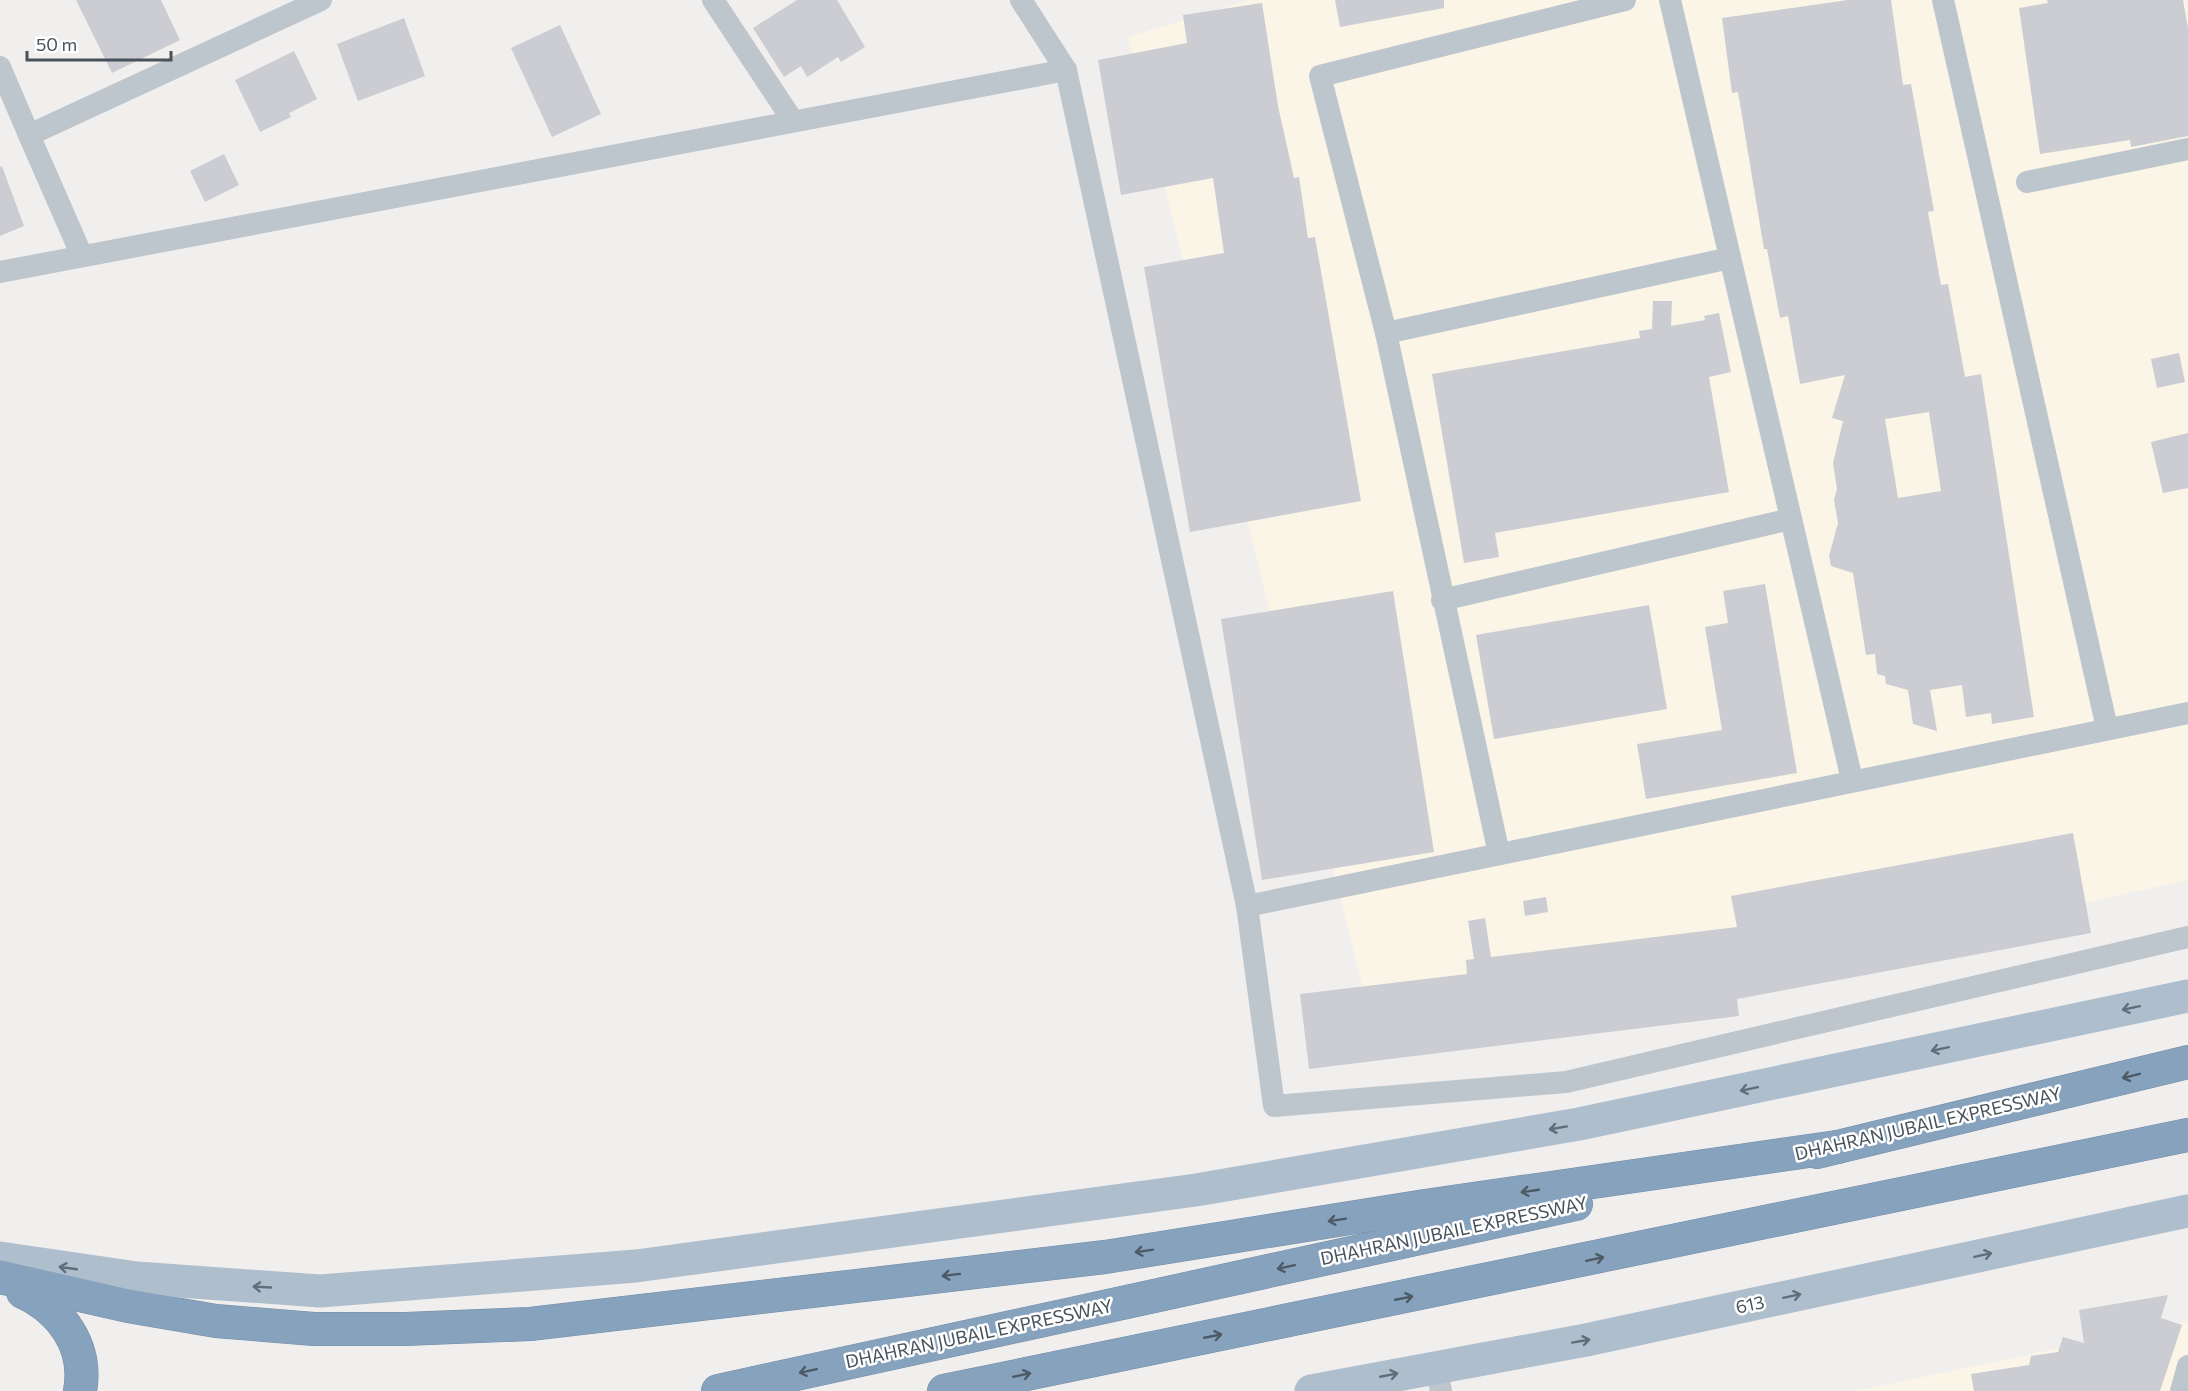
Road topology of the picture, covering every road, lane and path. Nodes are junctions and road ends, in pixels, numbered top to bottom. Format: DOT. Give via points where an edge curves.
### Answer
graph roads {
  1 [pos="321,0"];
  2 [pos="713,0"];
  3 [pos="1021,0"];
  4 [pos="1625,0"];
  5 [pos="1670,0"];
  6 [pos="1943,0"];
  7 [pos="0,67"];
  8 [pos="1066,70"];
  9 [pos="793,121"];
  10 [pos="29,135"];
  11 [pos="2188,149"];
  12 [pos="2027,182"];
  13 [pos="82,256"];
  14 [pos="1730,258"];
  15 [pos="0,272"];
  16 [pos="1386,333"];
  17 [pos="1791,519"];
  18 [pos="1442,600"];
  19 [pos="2188,713"];
  20 [pos="2107,728"];
  21 [pos="1852,780"];
  22 [pos="1499,854"];
  23 [pos="1247,906"];
  24 [pos="2188,937"];
  25 [pos="2188,996"];
  26 [pos="2188,1062"];
  27 [pos="2188,1135"];
  28 [pos="1837,1147"];
  29 [pos="2188,1211"];
  30 [pos="0,1258"];
  31 [pos="0,1279"];
  32 [pos="2188,1366"];
  33 [pos="1439,1378"];
  34 [pos="80,1391"];
  35 [pos="718,1391"];
  36 [pos="944,1391"];
  37 [pos="1311,1391"];
  38 [pos="2181,1391"];
  1 -- 10 [label="street"];
  2 -- 9 [label="street"];
  3 -- 8 [label="street"];
  4 -- 16 [label="street" via="1320,76"];
  5 -- 14 [label="street"];
  6 -- 20 [label="street"];
  7 -- 10 [label="street"];
  8 -- 9 [label="street"];
  8 -- 23 [label="street"];
  9 -- 13 [label="street"];
  10 -- 13 [label="street"];
  11 -- 12 [label="street"];
  13 -- 15 [label="street"];
  14 -- 16 [label="street"];
  14 -- 17 [label="street"];
  16 -- 18 [label="street"];
  17 -- 18 [label="street"];
  17 -- 21 [label="street"];
  18 -- 22 [label="street"];
  19 -- 20 [label="street"];
  20 -- 21 [label="street"];
  21 -- 22 [label="street"];
  22 -- 23 [label="street"];
  23 -- 24 [label="street" via="1274,1106 1566,1082"];
  25 -- 30 [label="main road, one-way" via="1567,1126 1196,1190 636,1266 320,1291 137,1278"];
  26 -- 28 [label="highway, DHAHRAN JUBAIL EXPRESSWAY, one-way"];
  36 -- 27 [label="highway, one-way"];
  28 -- 31 [label="highway, one-way" via="1105,1257 530,1324 314,1329 216,1321"];
  28 -- 35 [label="highway, DHAHRAN JUBAIL EXPRESSWAY, one-way"];
  33 -- 29 [label="main road, 613, one-way" via="1586,1340"];
  31 -- 34 [label="highway" via="60,1317 76,1346 83,1376"];
  32 -- 38 [label="street"];
  37 -- 33 [label="main road, 613, one-way"];
}
